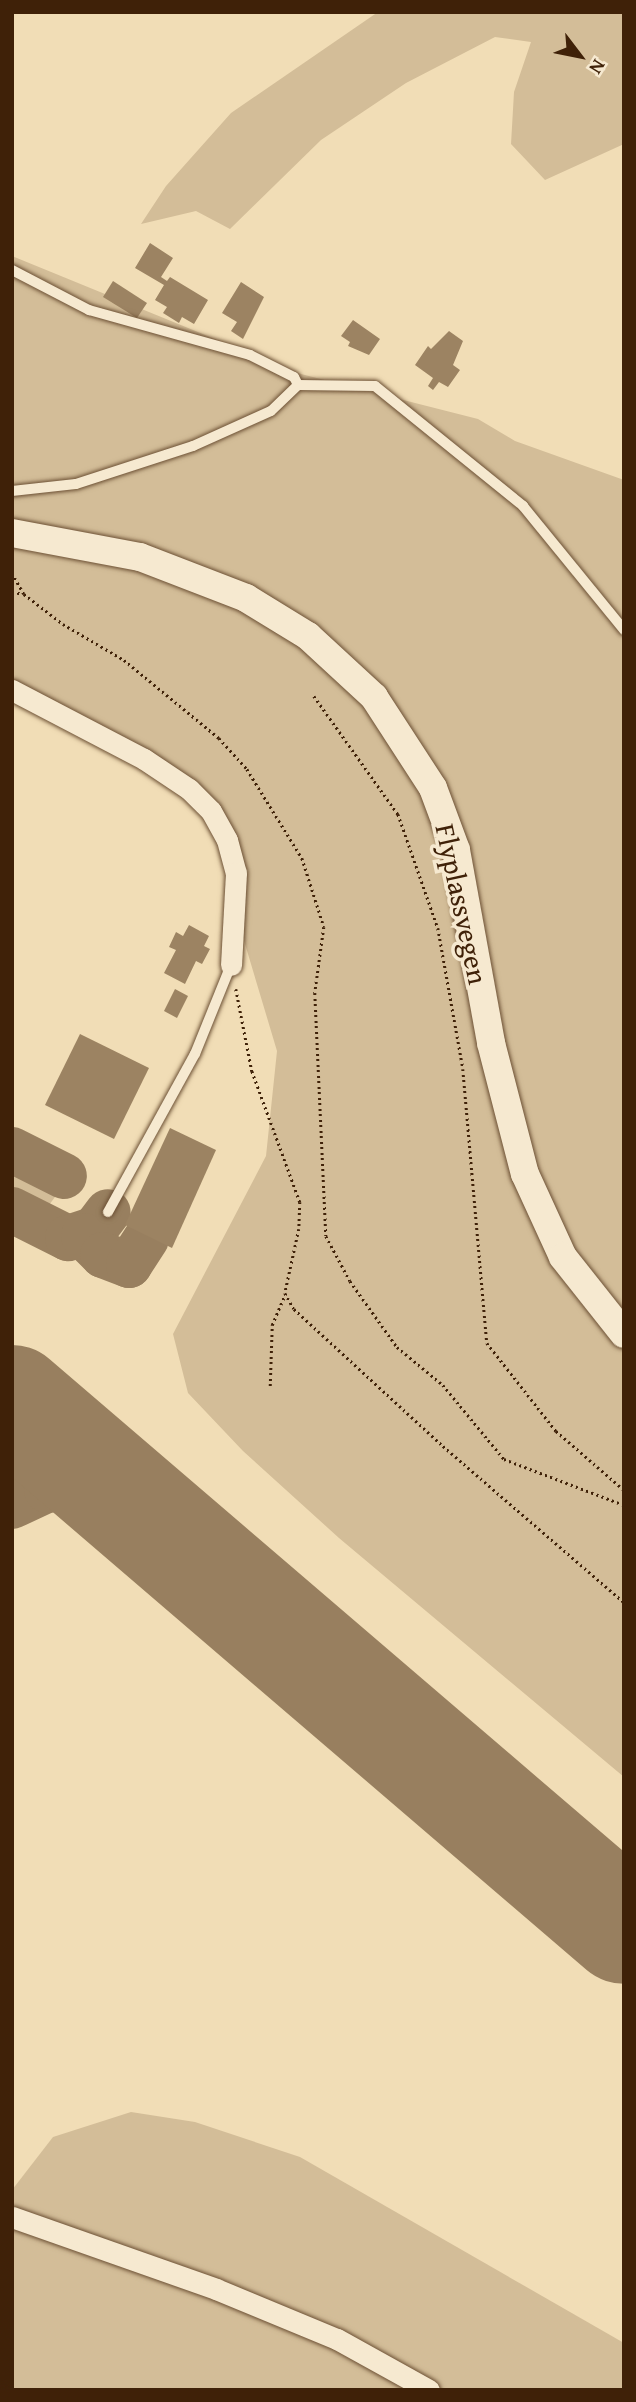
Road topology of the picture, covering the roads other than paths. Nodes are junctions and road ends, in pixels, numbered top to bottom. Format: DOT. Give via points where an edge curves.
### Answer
graph roads {
  1 [pos="12,270"];
  2 [pos="298,386"];
  3 [pos="12,491"];
  4 [pos="12,533"];
  5 [pos="624,630"];
  6 [pos="12,690"];
  7 [pos="231,965"];
  8 [pos="108,1212"];
  9 [pos="624,1334"];
  10 [pos="12,2217"];
  11 [pos="429,2390"];
  1 -- 2 [label="lane" via="89,310 243,352 287,373"];
  2 -- 3 [label="lane" via="271,411 193,446 76,484"];
  2 -- 5 [label="lane" via="375,386 523,506"];
  4 -- 9 [label="main road, Flyplassvegen" via="140,557 246,598 308,636 374,697 433,788 456,850 491,1043 512,1136 529,1185 578,1281"];
  6 -- 7 [label="street" via="144,759 189,789 211,811 227,840 236,873"];
  7 -- 8 [label="lane" via="195,1054 126,1166 126,1186"];
  10 -- 11 [label="street" via="216,2289 337,2339"];
}
